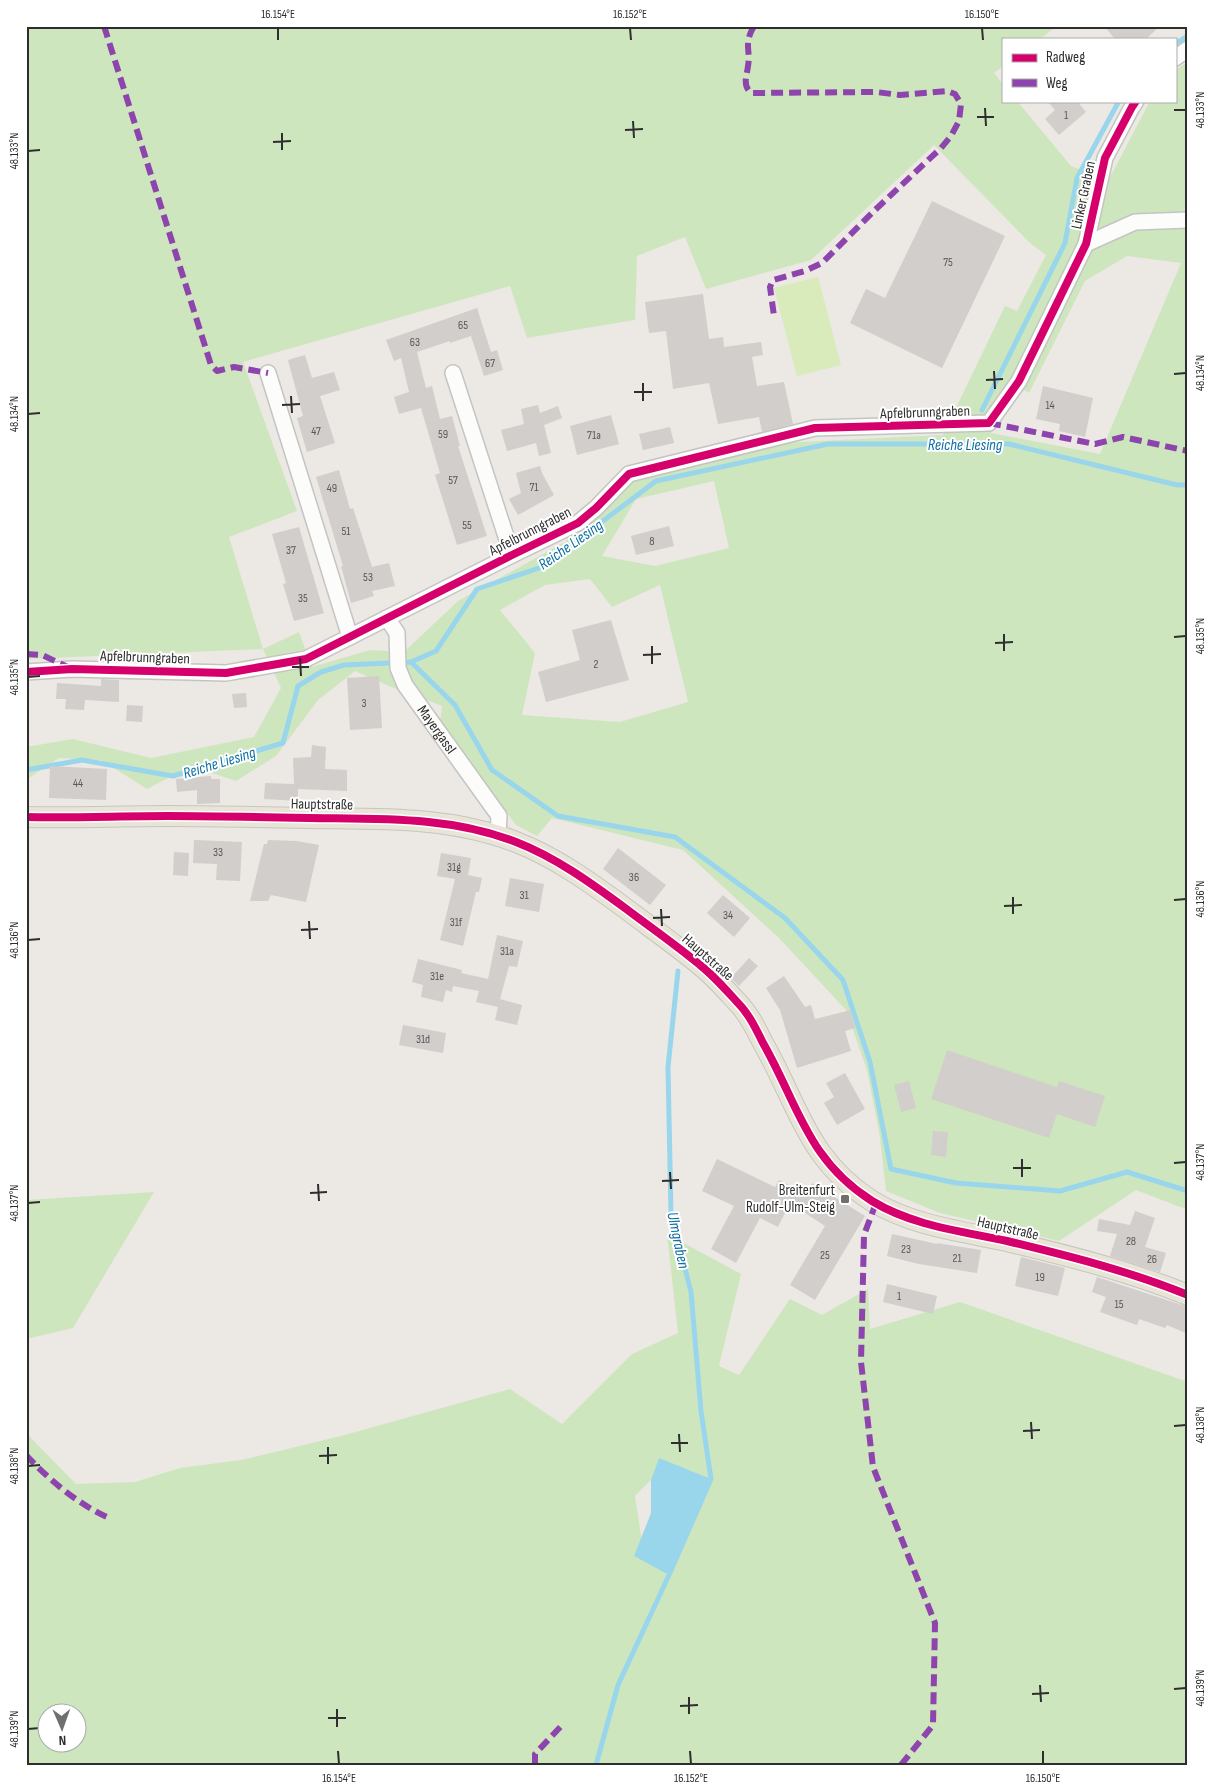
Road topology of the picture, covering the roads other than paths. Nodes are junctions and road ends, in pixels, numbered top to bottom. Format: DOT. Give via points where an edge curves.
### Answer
graph roads {
  1 [pos="1188,49"];
  2 [pos="1176,57"];
  3 [pos="1135,102"];
  4 [pos="1188,220"];
  5 [pos="1086,244"];
  6 [pos="268,373"];
  7 [pos="453,373"];
  8 [pos="512,555"];
  9 [pos="387,618"];
  10 [pos="350,637"];
  11 [pos="26,672"];
  12 [pos="26,817"];
  13 [pos="498,836"];
  14 [pos="1188,1295"];
  1 -- 2 [label="street"];
  3 -- 5 [label="street, Linker Graben" via="1105,158"];
  4 -- 5 [label="street" via="1135,222"];
  5 -- 8 [label="street, Apfelbrunngraben" via="1019,381 989,423 815,428 638,470 621,480 578,523"];
  6 -- 10 [label="street"];
  7 -- 8 [label="street, Apfelbrunngraben"];
  8 -- 9 [label="street, Apfelbrunngraben"];
  9 -- 10 [label="street, Apfelbrunngraben"];
  9 -- 13 [label="street, Mayergassl" via="397,634 398,668 405,685 499,816"];
  10 -- 11 [label="street, Apfelbrunngraben" via="306,660 226,673 72,669"];
  12 -- 13 [label="main road, Hauptstraße" via="382,819 438,823"];
  13 -- 14 [label="main road, Hauptstraße" via="534,850 575,874 702,966 744,1009 807,1132 833,1169 853,1188 876,1203 930,1225 1096,1263"];
}
